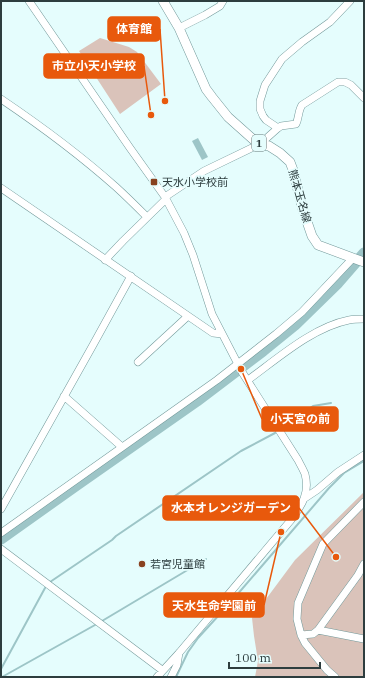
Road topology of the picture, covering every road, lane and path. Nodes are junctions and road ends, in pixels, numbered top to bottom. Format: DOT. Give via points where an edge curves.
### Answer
graph roads {
  1 [pos="29,1"];
  2 [pos="163,1"];
  3 [pos="223,1"];
  4 [pos="350,1"];
  5 [pos="179,28"];
  6 [pos="364,98"];
  7 [pos="1,99"];
  8 [pos="278,128"];
  9 [pos="260,144"];
  10 [pos="1,188"];
  11 [pos="166,198"];
  12 [pos="147,217"];
  13 [pos="353,258"];
  14 [pos="105,260"];
  15 [pos="364,262"];
  16 [pos="131,276"];
  17 [pos="188,316"];
  18 [pos="364,319"];
  19 [pos="222,334"];
  20 [pos="138,362"];
  21 [pos="238,364"];
  22 [pos="248,380"];
  23 [pos="64,396"];
  24 [pos="122,448"];
  25 [pos="364,455"];
  26 [pos="305,498"];
  27 [pos="364,502"];
  28 [pos="1,509"];
  29 [pos="1,533"];
  30 [pos="1,549"];
  31 [pos="364,564"];
  32 [pos="318,630"];
  33 [pos="301,635"];
  34 [pos="364,639"];
  35 [pos="179,653"];
  36 [pos="162,670"];
  37 [pos="157,677"];
  38 [pos="171,677"];
  39 [pos="335,677"];
  1 -- 11 [label="street"];
  2 -- 5 [label="main road, 熊本玉名線 / 1"];
  3 -- 5 [label="street" via="220,6"];
  4 -- 8 [label="street" via="330,22 282,59 265,85 260,101 262,116"];
  5 -- 9 [label="main road, 熊本玉名線 / 1" via="206,89 228,117"];
  6 -- 8 [label="street" via="345,82 338,82 302,105 296,124"];
  7 -- 12 [label="street" via="90,164"];
  8 -- 9 [label="street"];
  9 -- 11 [label="street" via="204,171"];
  9 -- 13 [label="main road, 熊本玉名線 / 1" via="280,153 290,162 303,210 318,245"];
  10 -- 14 [label="street"];
  11 -- 12 [label="street"];
  11 -- 19 [label="street" via="184,233 212,314"];
  12 -- 14 [label="street"];
  13 -- 15 [label="main road, 熊本玉名線 / 1"];
  13 -- 21 [label="street" via="302,312"];
  14 -- 16 [label="street"];
  16 -- 17 [label="street"];
  16 -- 23 [label="street"];
  17 -- 19 [label="street" via="213,333"];
  17 -- 20 [label="street"];
  18 -- 22 [label="street" via="343,321 324,328 301,341"];
  19 -- 21 [label="street"];
  21 -- 22 [label="street"];
  21 -- 24 [label="street"];
  22 -- 26 [label="street" via="305,474"];
  23 -- 24 [label="street"];
  23 -- 28 [label="street"];
  24 -- 29 [label="street"];
  25 -- 26 [label="street"];
  26 -- 35 [label="street" via="291,520"];
  27 -- 33 [label="street" via="323,544 298,603 297,619"];
  30 -- 36 [label="street"];
  31 -- 32 [label="street"];
  32 -- 33 [label="street" via="313,634"];
  32 -- 34 [label="street"];
  33 -- 39 [label="street"];
  35 -- 36 [label="street"];
  35 -- 38 [label="street"];
  36 -- 37 [label="street"];
}
